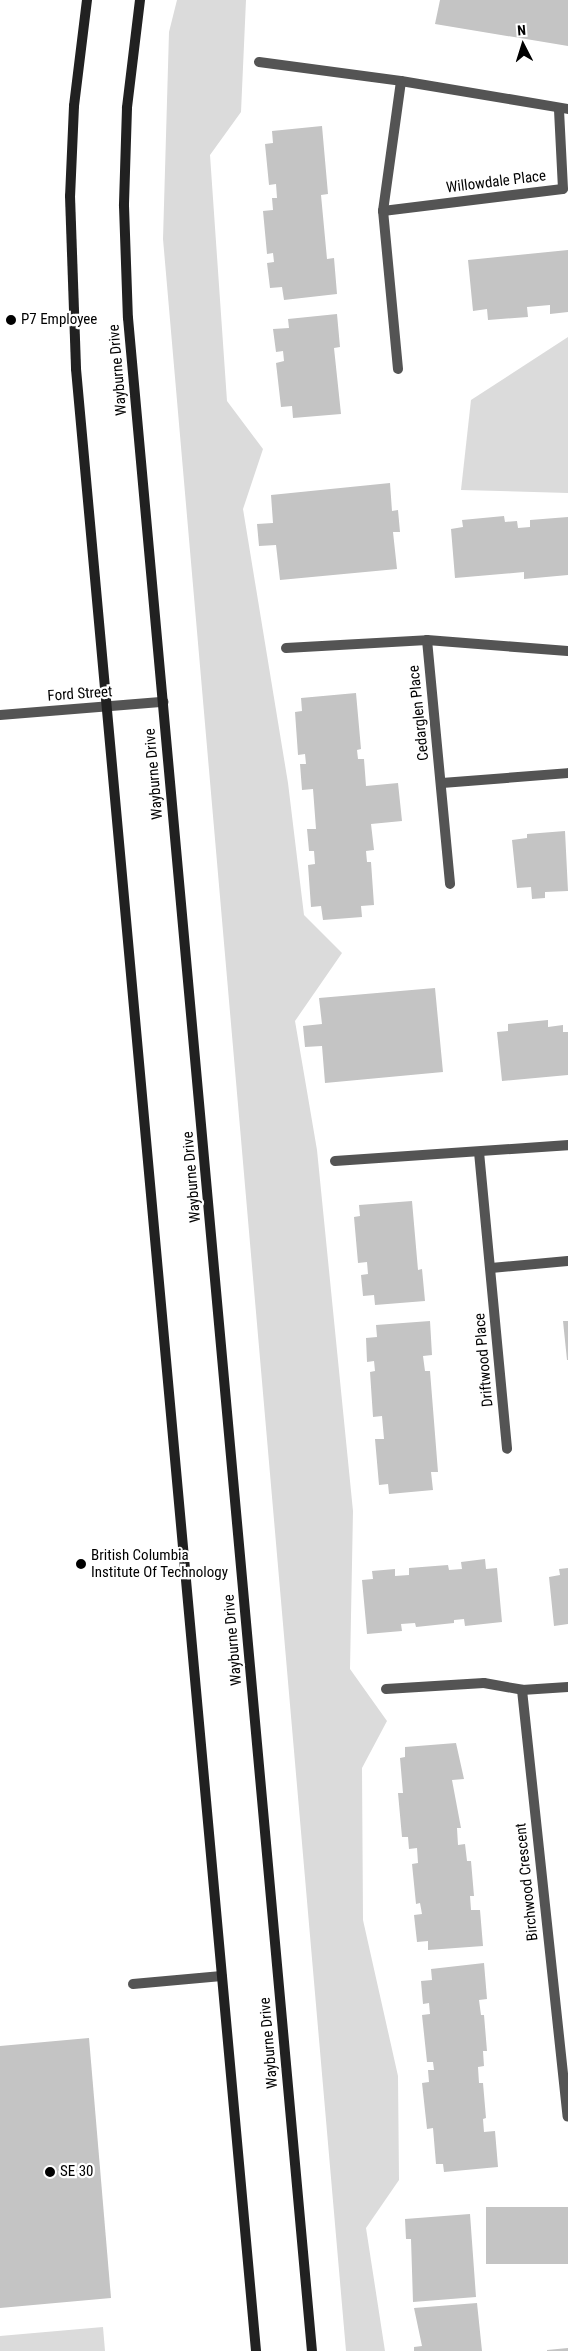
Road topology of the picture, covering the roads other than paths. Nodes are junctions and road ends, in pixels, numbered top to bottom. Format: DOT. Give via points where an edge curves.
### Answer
graph roads {
  1 [pos="87,0"];
  2 [pos="140,0"];
  3 [pos="259,62"];
  4 [pos="401,81"];
  5 [pos="564,109"];
  6 [pos="383,211"];
  7 [pos="398,369"];
  8 [pos="427,640"];
  9 [pos="286,648"];
  10 [pos="568,651"];
  11 [pos="163,702"];
  12 [pos="106,706"];
  13 [pos="0,715"];
  14 [pos="568,773"];
  15 [pos="442,783"];
  16 [pos="450,884"];
  17 [pos="568,1145"];
  18 [pos="479,1152"];
  19 [pos="335,1161"];
  20 [pos="568,1261"];
  21 [pos="491,1268"];
  22 [pos="508,1449"];
  23 [pos="568,1687"];
  24 [pos="386,1689"];
  25 [pos="522,1690"];
  26 [pos="222,1976"];
  27 [pos="133,1984"];
  28 [pos="568,2117"];
  29 [pos="256,2351"];
  30 [pos="312,2351"];
  1 -- 12 [label="street" via="74,106 70,196 72,284 76,369"];
  2 -- 11 [label="street, Wayburne Drive" via="127,108 124,206 128,318"];
  3 -- 4 [label="street, Willowdale Place"];
  4 -- 5 [label="street, Willowdale Place"];
  4 -- 6 [label="street"];
  5 -- 6 [label="street, Willowdale Place" via="563,189"];
  6 -- 7 [label="street"];
  8 -- 9 [label="street"];
  8 -- 10 [label="street"];
  8 -- 15 [label="street, Cedarglen Place"];
  11 -- 12 [label="street, Ford Street"];
  11 -- 30 [label="street, Wayburne Drive"];
  12 -- 13 [label="street, Ford Street"];
  12 -- 26 [label="street"];
  14 -- 15 [label="street"];
  15 -- 16 [label="street, Cedarglen Place"];
  17 -- 18 [label="street"];
  18 -- 19 [label="street" via="431,1152"];
  18 -- 21 [label="street, Driftwood Place"];
  20 -- 21 [label="street"];
  21 -- 22 [label="street, Driftwood Place"];
  23 -- 25 [label="street"];
  24 -- 25 [label="street" via="484,1684"];
  25 -- 28 [label="street, Birchwood Crescent"];
  26 -- 27 [label="street"];
  26 -- 29 [label="street"];
}
